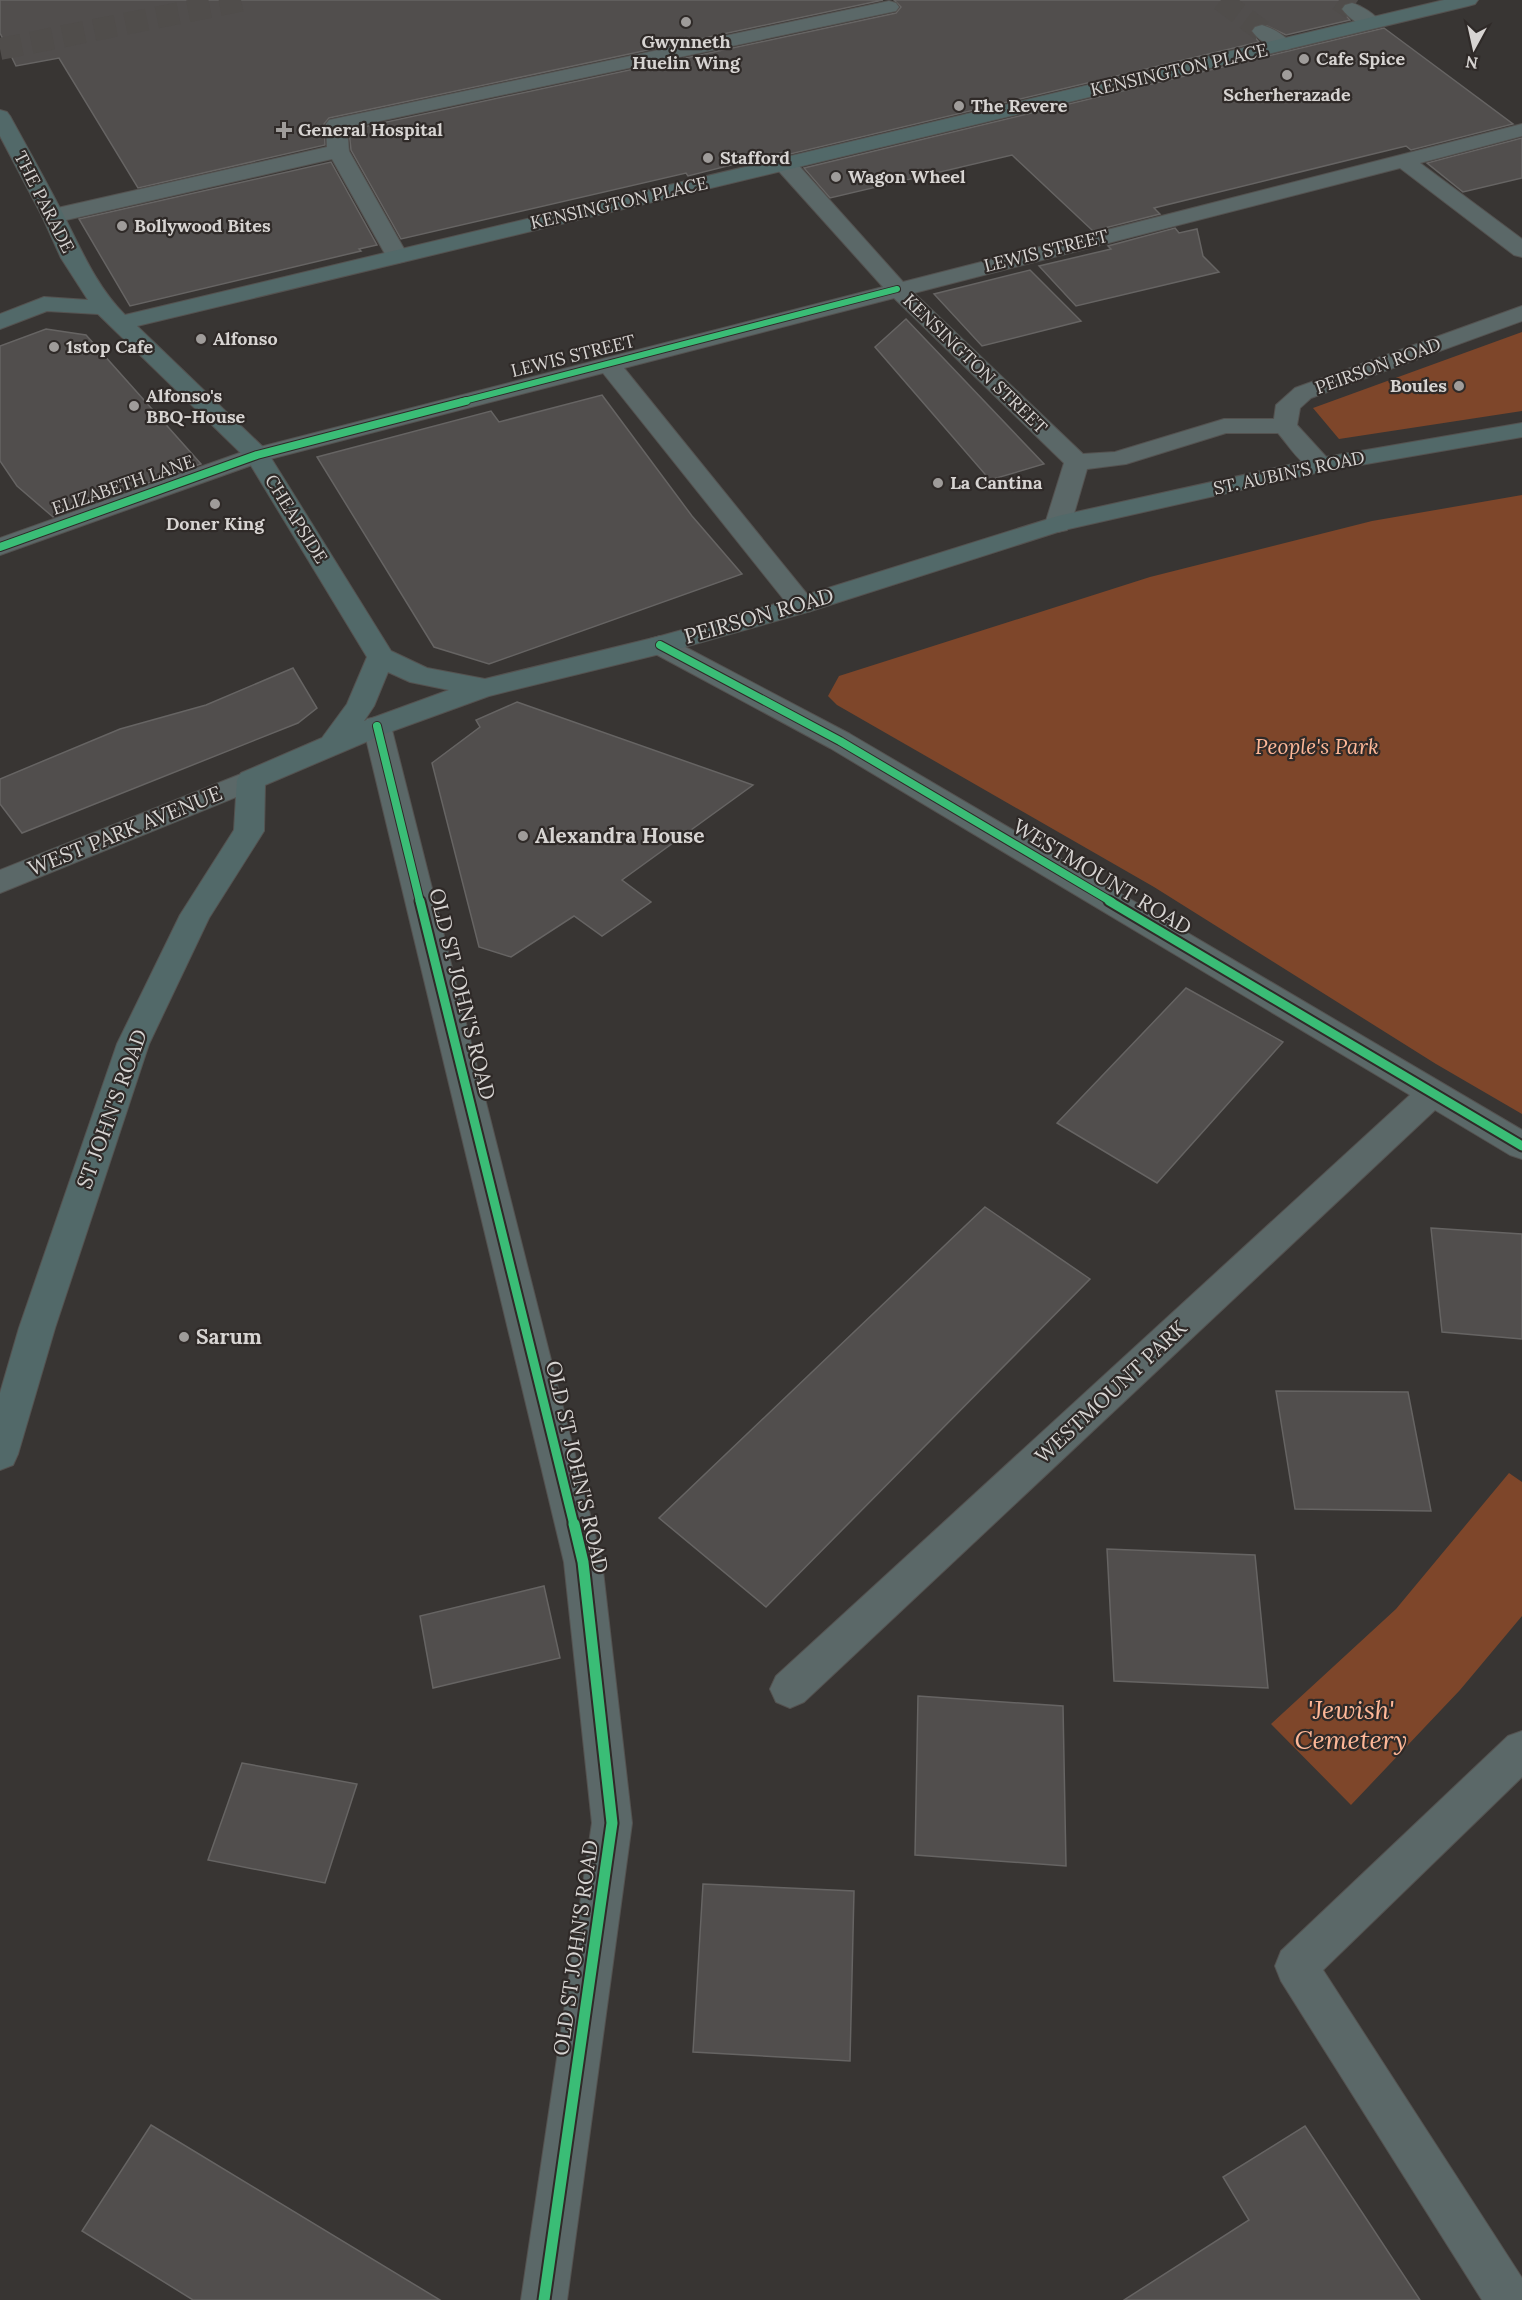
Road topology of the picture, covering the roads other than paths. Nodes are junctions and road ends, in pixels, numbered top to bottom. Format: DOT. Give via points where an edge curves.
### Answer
graph roads {
  1 [pos="1468,0"];
  2 [pos="886,4"];
  3 [pos="1352,9"];
  4 [pos="1371,23"];
  5 [pos="1262,30"];
  6 [pos="1282,45"];
  7 [pos="0,116"];
  8 [pos="1522,130"];
  9 [pos="338,151"];
  10 [pos="1403,160"];
  11 [pos="784,164"];
  12 [pos="53,216"];
  13 [pos="1522,250"];
  14 [pos="397,256"];
  15 [pos="72,258"];
  16 [pos="90,286"];
  17 [pos="897,289"];
  18 [pos="45,304"];
  19 [pos="1522,313"];
  20 [pos="112,315"];
  21 [pos="0,322"];
  22 [pos="608,364"];
  23 [pos="1285,426"];
  24 [pos="1522,430"];
  25 [pos="257,455"];
  26 [pos="1077,462"];
  27 [pos="1320,465"];
  28 [pos="1058,524"];
  29 [pos="0,547"];
  30 [pos="801,604"];
  31 [pos="660,645"];
  32 [pos="381,657"];
  33 [pos="485,688"];
  34 [pos="377,726"];
  35 [pos="332,745"];
  36 [pos="251,780"];
  37 [pos="0,882"];
  38 [pos="1432,1094"];
  39 [pos="1522,1146"];
  40 [pos="0,1454"];
  41 [pos="790,1689"];
  42 [pos="1522,1750"];
  43 [pos="544,2300"];
  44 [pos="1509,2300"];
  1 -- 4 [label="main road, KENSINGTON PLACE"];
  2 -- 9 [label="street" via="336,124"];
  3 -- 4 [label="street"];
  4 -- 6 [label="main road, KENSINGTON PLACE"];
  5 -- 6 [label="street"];
  6 -- 11 [label="main road, KENSINGTON PLACE"];
  7 -- 12 [label="main road, THE PARADE"];
  8 -- 10 [label="street, LEWIS STREET"];
  9 -- 12 [label="street"];
  9 -- 14 [label="street"];
  10 -- 13 [label="street"];
  10 -- 17 [label="street, LEWIS STREET"];
  11 -- 14 [label="main road, KENSINGTON PLACE"];
  11 -- 17 [label="street, KENSINGTON STREET"];
  12 -- 15 [label="main road, THE PARADE"];
  14 -- 20 [label="main road, KENSINGTON PLACE"];
  15 -- 16 [label="main road, THE PARADE"];
  15 -- 18 [label="main road"];
  16 -- 20 [label="main road, CHEAPSIDE"];
  17 -- 22 [label="street, LEWIS STREET"];
  17 -- 26 [label="street, KENSINGTON STREET"];
  18 -- 20 [label="main road, KENSINGTON PLACE"];
  18 -- 21 [label="main road"];
  19 -- 23 [label="street, PEIRSON ROAD" via="1303,393 1288,405"];
  20 -- 25 [label="main road, CHEAPSIDE"];
  22 -- 25 [label="street, LEWIS STREET"];
  22 -- 30 [label="street"];
  23 -- 26 [label="street" via="1224,426 1117,459"];
  23 -- 27 [label="street"];
  24 -- 27 [label="main road, ST. AUBIN'S ROAD"];
  25 -- 29 [label="street, ELIZABETH LANE"];
  25 -- 32 [label="main road, CHEAPSIDE"];
  26 -- 28 [label="street"];
  27 -- 28 [label="main road, ST. AUBIN'S ROAD"];
  28 -- 30 [label="main road, PEIRSON ROAD"];
  30 -- 31 [label="main road, PEIRSON ROAD"];
  31 -- 33 [label="main road, PEIRSON ROAD"];
  31 -- 38 [label="street, WESTMOUNT ROAD" via="840,741"];
  32 -- 33 [label="main road, PEIRSON ROAD" via="420,676"];
  32 -- 35 [label="main road" via="360,706"];
  33 -- 34 [label="main road"];
  34 -- 35 [label="main road"];
  34 -- 43 [label="street, OLD ST JOHN'S ROAD" via="583,1562 612,1823"];
  35 -- 36 [label="main road"];
  36 -- 37 [label="street, WEST PARK AVENUE"];
  36 -- 40 [label="main road, ST JOHN'S ROAD" via="249,831 195,915 133,1044 37,1328"];
  38 -- 39 [label="street, WESTMOUNT ROAD"];
  38 -- 41 [label="street, WESTMOUNT PARK"];
  42 -- 44 [label="street" via="1296,1966"];
}
